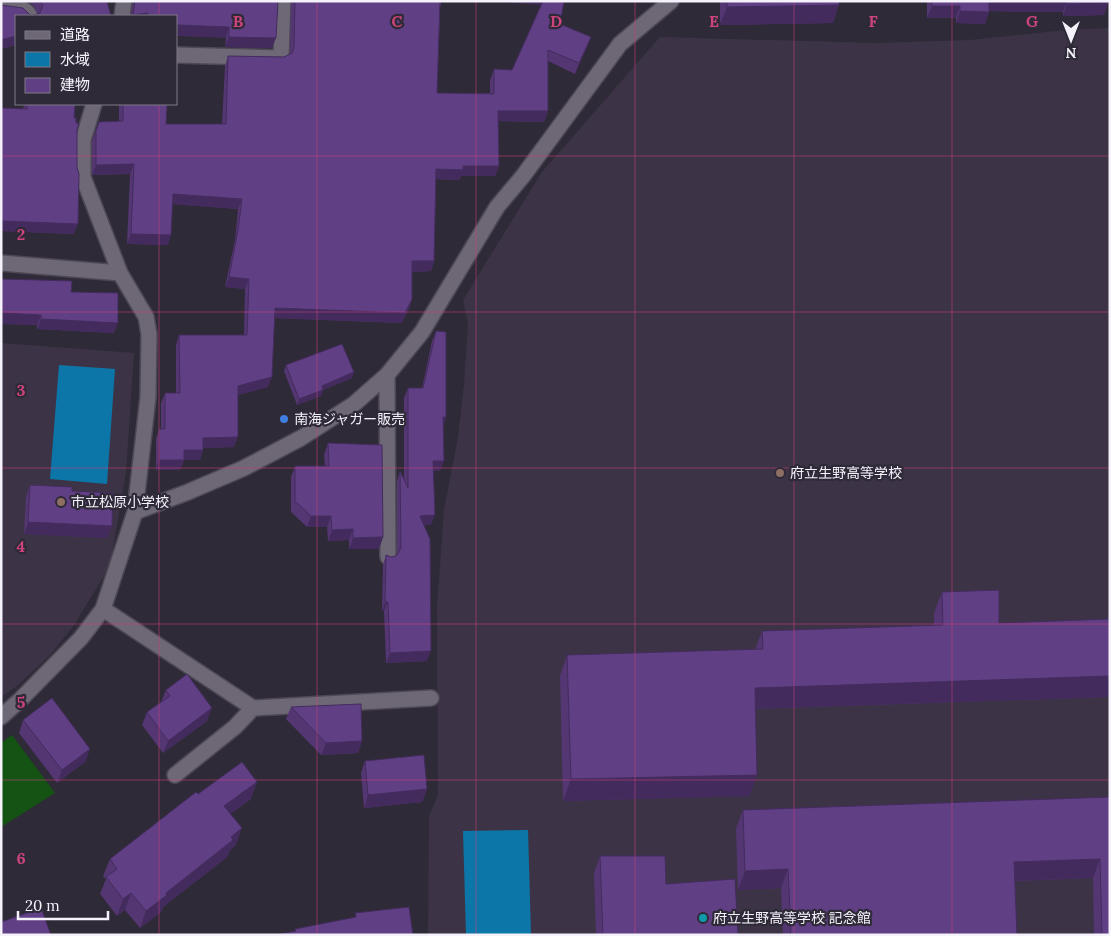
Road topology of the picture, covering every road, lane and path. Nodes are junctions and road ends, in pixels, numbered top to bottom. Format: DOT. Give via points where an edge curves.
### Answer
graph roads {
  1 [pos="124,1"];
  2 [pos="283,1"];
  3 [pos="671,1"];
  4 [pos="1,7"];
  5 [pos="29,15"];
  6 [pos="122,15"];
  7 [pos="178,54"];
  8 [pos="94,105"];
  9 [pos="1,263"];
  10 [pos="120,273"];
  11 [pos="387,374"];
  12 [pos="134,512"];
  13 [pos="388,557"];
  14 [pos="103,609"];
  15 [pos="431,698"];
  16 [pos="253,708"];
  17 [pos="1,717"];
  18 [pos="175,775"];
  1 -- 6 [label="street"];
  2 -- 7 [label="street" via="281,58"];
  3 -- 11 [label="street" via="620,44 497,207 422,332"];
  4 -- 5 [label="street" via="21,7"];
  8 -- 10 [label="street" via="83,140 83,177"];
  9 -- 10 [label="street"];
  10 -- 12 [label="street" via="146,317 149,334 148,397"];
  11 -- 12 [label="street" via="354,404 302,438 244,468"];
  11 -- 13 [label="street"];
  12 -- 14 [label="street"];
  14 -- 16 [label="street"];
  14 -- 17 [label="street" via="81,638"];
  15 -- 16 [label="street"];
  16 -- 18 [label="street" via="235,727"];
}
